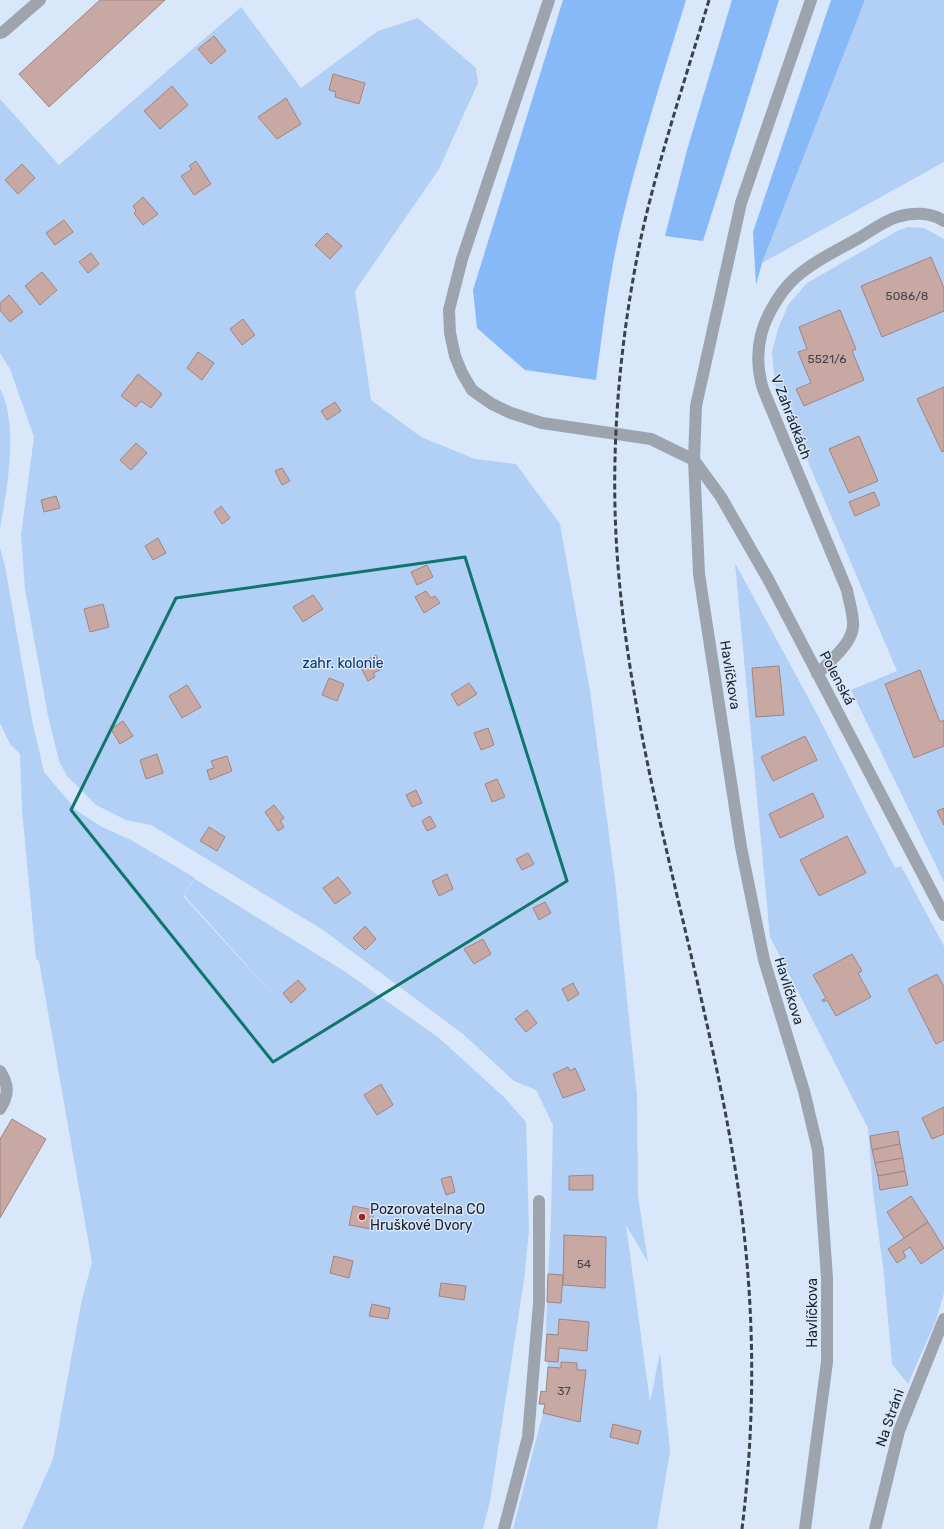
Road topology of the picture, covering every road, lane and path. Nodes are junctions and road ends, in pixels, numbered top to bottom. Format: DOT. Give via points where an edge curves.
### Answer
graph roads {
  1 [pos="40,0"];
  2 [pos="549,0"];
  3 [pos="811,0"];
  4 [pos="0,33"];
  5 [pos="944,221"];
  6 [pos="694,460"];
  7 [pos="817,674"];
  8 [pos="944,915"];
  9 [pos="0,1071"];
  10 [pos="0,1109"];
  11 [pos="539,1201"];
  12 [pos="944,1319"];
  13 [pos="504,1529"];
  14 [pos="805,1529"];
  15 [pos="874,1529"];
  1 -- 4 [label="street"];
  2 -- 6 [label="street" via="462,259 449,310 455,356 472,390 511,413 542,423 651,439"];
  3 -- 6 [label="street, Havlíčkova" via="741,203 696,406"];
  5 -- 7 [label="street, V Zahrádkách" via="922,214 897,217 810,267 794,279 781,295 771,310 759,343 758,373 763,389 847,590 852,616 853,628 846,643"];
  6 -- 7 [label="street, Polenská" via="721,497 768,579"];
  6 -- 14 [label="street, Havlíčkova" via="699,574 741,847 764,960 804,1091 818,1150 827,1278 827,1362"];
  7 -- 8 [label="street, Polenská"];
  9 -- 10 [label="street" via="8,1087 6,1100"];
  11 -- 13 [label="street" via="539,1303 528,1437"];
  12 -- 15 [label="street, Na Stráni" via="899,1431"];
}
